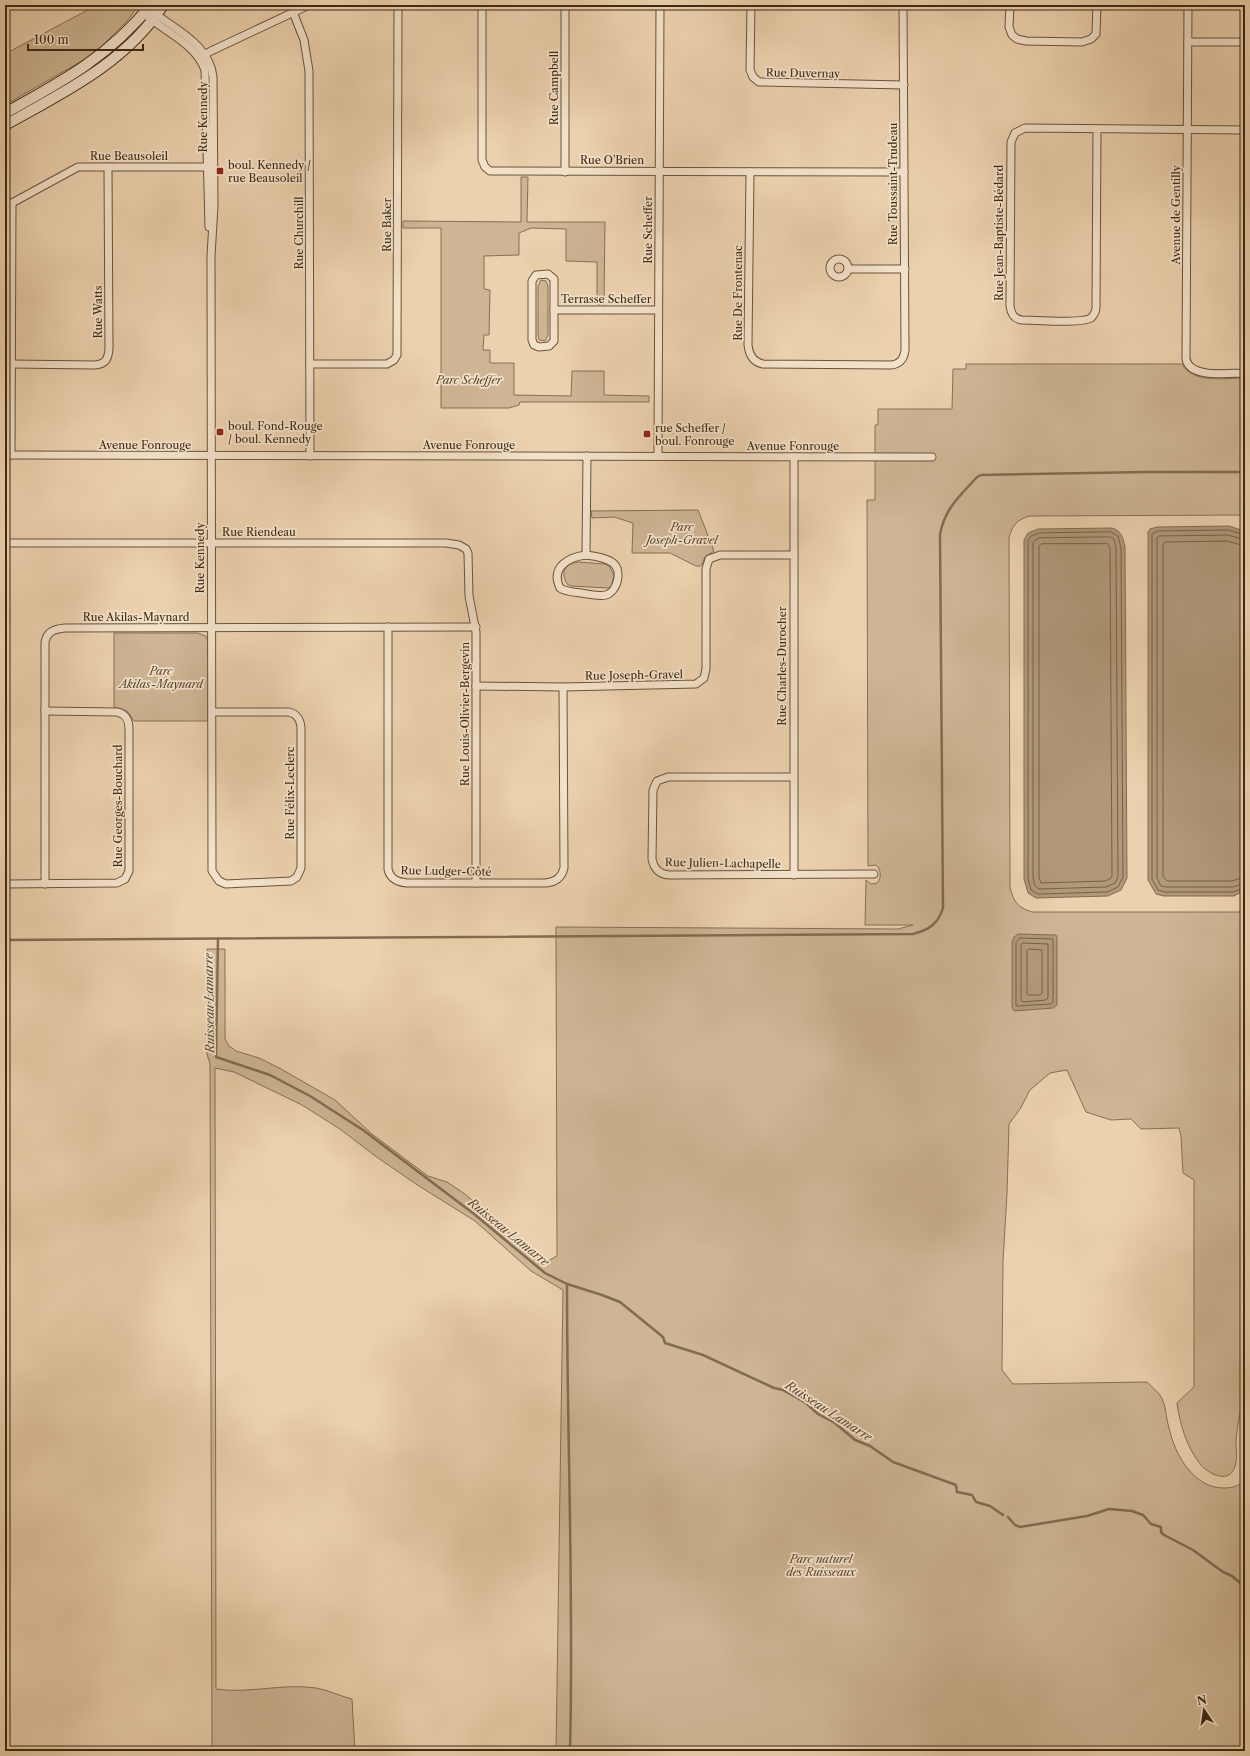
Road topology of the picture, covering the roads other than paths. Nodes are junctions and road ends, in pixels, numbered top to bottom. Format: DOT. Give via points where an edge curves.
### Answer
graph roads {
  1 [pos="163,5"];
  2 [pos="309,5"];
  3 [pos="398,5"];
  4 [pos="482,5"];
  5 [pos="565,5"];
  6 [pos="660,5"];
  7 [pos="751,5"];
  8 [pos="903,5"];
  9 [pos="1010,5"];
  10 [pos="1097,5"];
  11 [pos="1188,5"];
  12 [pos="150,12"];
  13 [pos="293,12"];
  14 [pos="1188,42"];
  15 [pos="1245,42"];
  16 [pos="202,56"];
  17 [pos="904,85"];
  18 [pos="5,114"];
  19 [pos="5,125"];
  20 [pos="1097,129"];
  21 [pos="1187,130"];
  22 [pos="1245,130"];
  23 [pos="108,167"];
  24 [pos="211,167"];
  25 [pos="659,171"];
  26 [pos="565,172"];
  27 [pos="750,172"];
  28 [pos="904,172"];
  29 [pos="9,204"];
  30 [pos="848,269"];
  31 [pos="904,269"];
  32 [pos="554,310"];
  33 [pos="658,310"];
  34 [pos="901,361"];
  35 [pos="11,364"];
  36 [pos="310,364"];
  37 [pos="1245,373"];
  38 [pos="8,455"];
  39 [pos="212,456"];
  40 [pos="310,456"];
  41 [pos="587,456"];
  42 [pos="658,456"];
  43 [pos="794,457"];
  44 [pos="932,457"];
  45 [pos="5,543"];
  46 [pos="211,543"];
  47 [pos="464,547"];
  48 [pos="586,555"];
  49 [pos="794,555"];
  50 [pos="212,627"];
  51 [pos="388,627"];
  52 [pos="476,627"];
  53 [pos="476,686"];
  54 [pos="563,687"];
  55 [pos="45,711"];
  56 [pos="212,712"];
  57 [pos="793,777"];
  58 [pos="794,874"];
  59 [pos="874,874"];
  60 [pos="219,881"];
  61 [pos="476,882"];
  62 [pos="5,884"];
  63 [pos="45,884"];
  1 -- 12 [label="main road"];
  2 -- 13 [label="street"];
  3 -- 36 [label="street, Rue Baker" via="398,354 396,359 387,364"];
  4 -- 26 [label="street, Rue O'Brien" via="483,165 493,172"];
  5 -- 26 [label="street, Rue Campbell"];
  6 -- 25 [label="street, Rue Scheffer"];
  7 -- 17 [label="street, Rue Duvernay" via="750,70 753,78 759,82"];
  8 -- 17 [label="street, Rue Toussaint-Trudeau"];
  9 -- 10 [label="street" via="1009,27 1017,39 1075,42 1088,41 1095,36"];
  11 -- 14 [label="street, Avenue de Gentilly"];
  12 -- 16 [label="street"];
  12 -- 18 [label="main road" via="92,62"];
  12 -- 19 [label="main road" via="123,50 93,75"];
  13 -- 16 [label="street"];
  13 -- 36 [label="street, Rue Churchill" via="304,40 309,71"];
  14 -- 15 [label="street"];
  14 -- 21 [label="street, Avenue de Gentilly"];
  16 -- 24 [label="street, Rue Kennedy" via="206,79"];
  17 -- 28 [label="street, Rue Toussaint-Trudeau"];
  20 -- 20 [label="street, Rue Jean-Baptiste-Bédard" via="1095,313 1091,318 1080,320 1017,319 1010,306 1012,135 1025,128"];
  20 -- 21 [label="street, Rue Jean-Baptiste-Bédard"];
  21 -- 22 [label="street, Rue Jean-Baptiste-Bédard"];
  21 -- 37 [label="street, Avenue de Gentilly" via="1187,362 1198,372"];
  23 -- 24 [label="street, Rue Beausoleil"];
  23 -- 29 [label="street, Rue Beausoleil" via="78,167"];
  23 -- 35 [label="street, Rue Watts" via="107,359 104,363 95,365"];
  24 -- 39 [label="street, Rue Kennedy"];
  25 -- 26 [label="street, Rue O'Brien"];
  25 -- 27 [label="street, Rue O'Brien"];
  25 -- 33 [label="street, Rue Scheffer"];
  27 -- 28 [label="street, Rue O'Brien"];
  27 -- 34 [label="street, Rue De Frontenac" via="748,344 752,358 763,364 891,365"];
  28 -- 31 [label="street, Rue Toussaint-Trudeau"];
  29 -- 35 [label="street"];
  30 -- 31 [label="street"];
  31 -- 34 [label="street, Rue Toussaint-Trudeau" via="905,350"];
  32 -- 32 [label="street, Terrasse Scheffer" via="553,276 536,275 532,282 532,329 533,343 536,346 546,347 553,343"];
  32 -- 33 [label="street, Terrasse Scheffer"];
  33 -- 42 [label="street, Rue Scheffer"];
  35 -- 38 [label="street"];
  36 -- 40 [label="street, Rue Churchill"];
  38 -- 39 [label="street, Avenue Fonrouge"];
  39 -- 40 [label="street, Avenue Fonrouge"];
  39 -- 46 [label="street, Rue Kennedy"];
  40 -- 41 [label="street, Avenue Fonrouge"];
  41 -- 42 [label="street, Avenue Fonrouge"];
  41 -- 48 [label="street"];
  42 -- 43 [label="street, Avenue Fonrouge"];
  43 -- 44 [label="street, Avenue Fonrouge"];
  43 -- 49 [label="street, Rue Charles-Durocher"];
  45 -- 46 [label="street, Rue Riendeau"];
  46 -- 47 [label="street, Rue Riendeau" via="446,543"];
  46 -- 50 [label="street, Rue Kennedy"];
  47 -- 52 [label="street, Rue Louis-Olivier-Bergevin" via="468,555 469,596"];
  48 -- 48 [label="street" via="571,558 562,564 558,575 560,588 599,595 609,594 617,582 616,566"];
  49 -- 54 [label="street, Rue Joseph-Gravel" via="720,555 709,559 706,569 706,670 704,678 699,683 687,686"];
  49 -- 57 [label="street, Rue Charles-Durocher"];
  50 -- 51 [label="street, Rue Akilas-Maynard"];
  50 -- 55 [label="street, Rue Akilas-Maynard" via="65,628 52,631 46,637 45,643"];
  50 -- 56 [label="street, Rue Kennedy"];
  51 -- 52 [label="street, Rue Akilas-Maynard"];
  51 -- 61 [label="street, Rue Ludger-Côté" via="389,872 395,880 404,883"];
  52 -- 53 [label="street, Rue Louis-Olivier-Bergevin"];
  53 -- 54 [label="street, Rue Joseph-Gravel"];
  53 -- 61 [label="street, Rue Louis-Olivier-Bergevin"];
  54 -- 61 [label="street, Rue Ludger-Côté" via="564,868 561,875 555,881 549,882"];
  55 -- 63 [label="street, Rue Akilas-Maynard"];
  55 -- 63 [label="street, Rue Georges-Bouchard" via="119,712 128,719 129,871 123,881 117,883"];
  56 -- 60 [label="street, Rue Kennedy" via="212,868"];
  56 -- 60 [label="street, Rue Félix-Leclerc" via="289,712 298,716 301,727 299,874 288,883 229,884"];
  57 -- 58 [label="street, Rue Charles-Durocher"];
  57 -- 58 [label="street, Rue Julien-Lachapelle" via="660,779 653,790 652,859 657,871 669,875"];
  58 -- 59 [label="street, Rue Julien-Lachapelle"];
  62 -- 63 [label="street, Rue Georges-Bouchard"];
}
